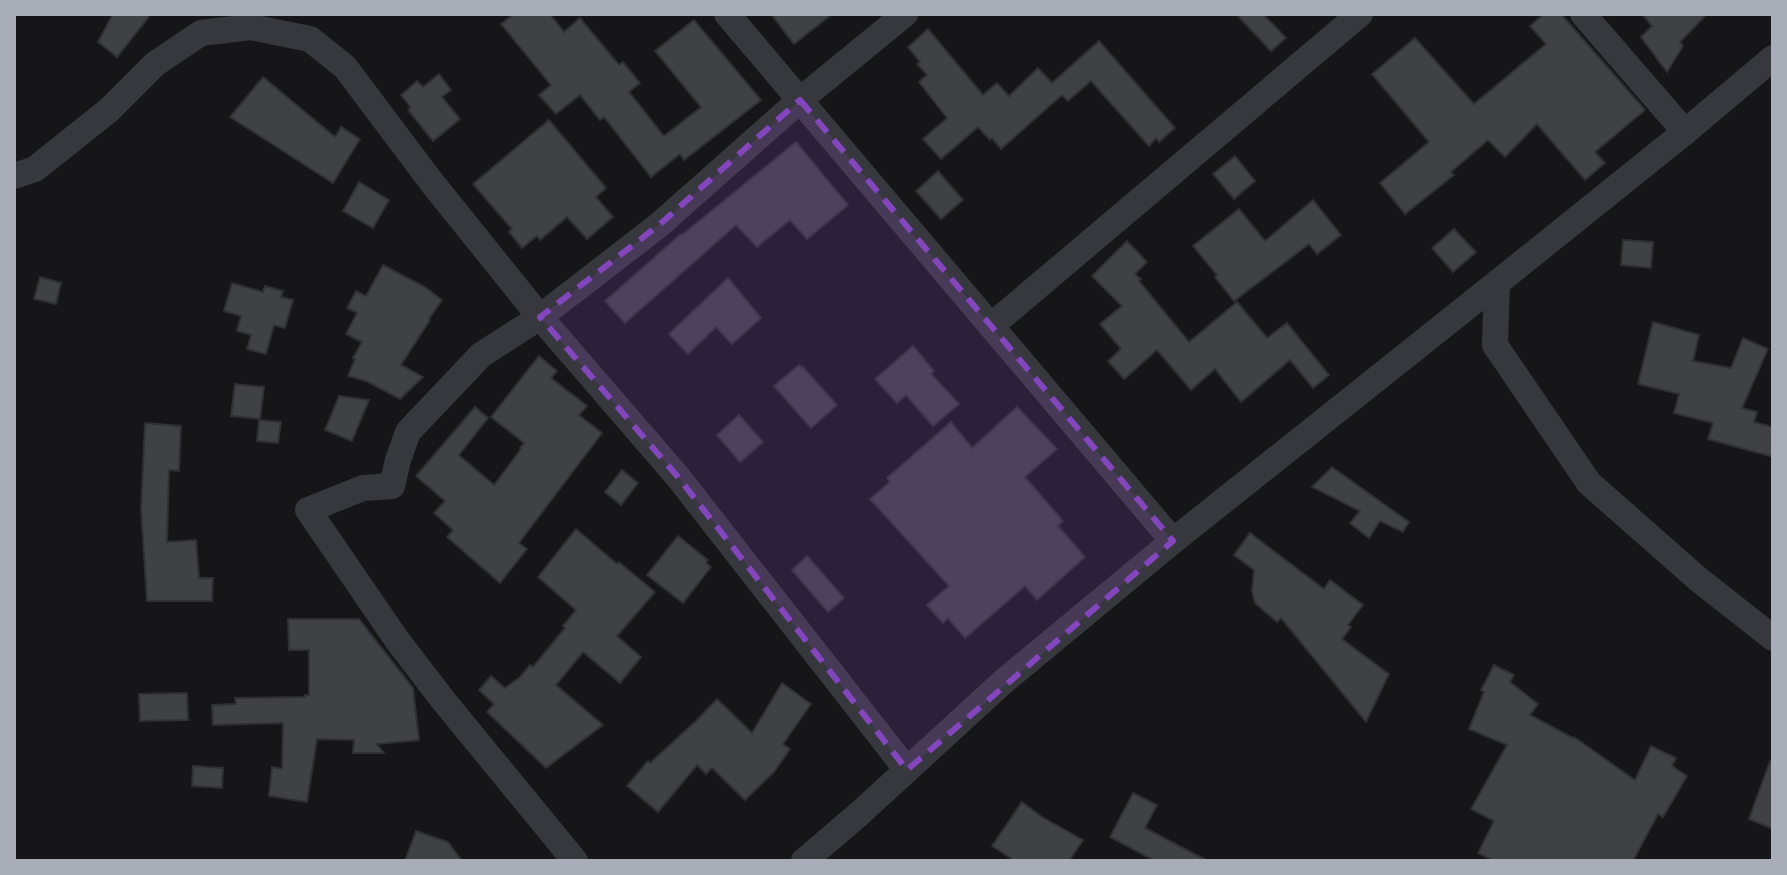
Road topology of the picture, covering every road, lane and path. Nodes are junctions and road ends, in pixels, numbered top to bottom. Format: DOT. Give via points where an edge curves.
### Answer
graph roads {
  1 [pos="727,14"];
  2 [pos="905,14"];
  3 [pos="1360,14"];
  4 [pos="1583,14"];
  5 [pos="1773,58"];
  6 [pos="800,100"];
  7 [pos="1685,132"];
  8 [pos="14,176"];
  9 [pos="1497,283"];
  10 [pos="540,317"];
  11 [pos="991,326"];
  12 [pos="1173,541"];
  13 [pos="1773,638"];
  14 [pos="907,770"];
  15 [pos="575,861"];
  16 [pos="804,861"];
  1 -- 6 [label="street"];
  2 -- 6 [label="street"];
  3 -- 11 [label="street"];
  4 -- 7 [label="street"];
  5 -- 7 [label="street"];
  6 -- 10 [label="street" via="659,225"];
  6 -- 11 [label="street"];
  7 -- 9 [label="street"];
  8 -- 10 [label="street" via="35,169 109,110 155,64 201,33 250,27 310,39 345,67"];
  9 -- 12 [label="street"];
  9 -- 13 [label="street" via="1495,345 1589,483"];
  10 -- 14 [label="street" via="678,477"];
  10 -- 15 [label="street" via="481,355 408,432 392,486 363,488 308,510 397,640"];
  11 -- 12 [label="street"];
  12 -- 14 [label="street" via="1004,681"];
  14 -- 16 [label="street"];
}
